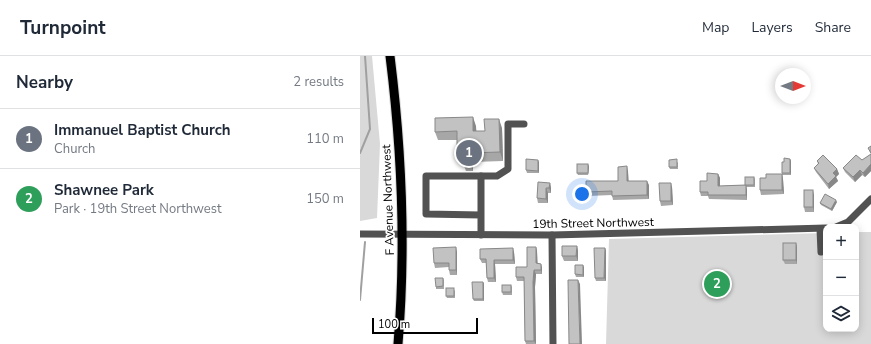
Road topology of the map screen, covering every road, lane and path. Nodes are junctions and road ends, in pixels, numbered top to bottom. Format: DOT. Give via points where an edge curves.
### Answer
graph roads {
  1 [pos="390,56"];
  2 [pos="524,124"];
  3 [pos="481,176"];
  4 [pos="871,199"];
  5 [pos="481,215"];
  6 [pos="843,224"];
  7 [pos="823,229"];
  8 [pos="360,234"];
  9 [pos="403,234"];
  10 [pos="481,235"];
  11 [pos="552,235"];
  12 [pos="823,252"];
  13 [pos="398,344"];
  14 [pos="553,344"];
  1 -- 9 [label="main road, F Avenue Northwest" via="399,142"];
  2 -- 3 [label="street" via="508,124 508,169 497,176"];
  3 -- 5 [label="street"];
  3 -- 5 [label="street" via="426,176 426,214"];
  4 -- 6 [label="street"];
  5 -- 10 [label="street"];
  7 -- 11 [label="street, 19th Street Northwest"];
  7 -- 12 [label="street" via="821,252"];
  8 -- 9 [label="street, 19th Street Northwest"];
  9 -- 10 [label="street, 19th Street Northwest"];
  9 -- 13 [label="main road, F Avenue Northwest"];
  10 -- 11 [label="street, 19th Street Northwest"];
  11 -- 14 [label="street"];
}
